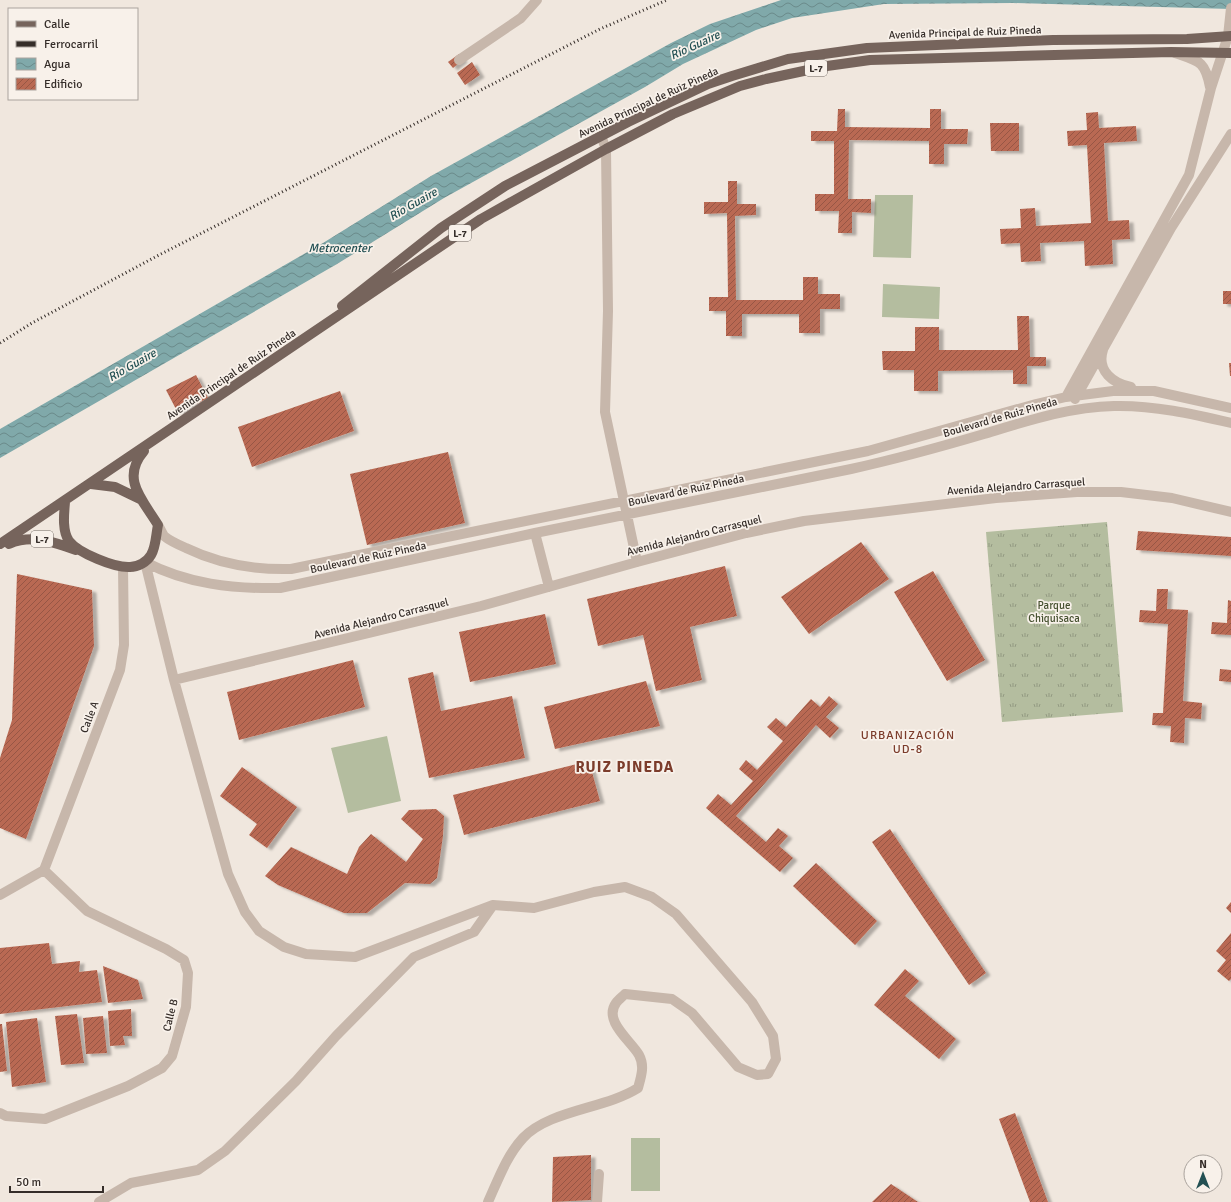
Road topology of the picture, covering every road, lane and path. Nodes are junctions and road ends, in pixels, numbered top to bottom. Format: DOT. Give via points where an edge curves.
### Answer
graph roads {
  1 [pos="537,0"];
  2 [pos="1231,8"];
  3 [pos="1230,12"];
  4 [pos="1230,36"];
  5 [pos="1171,52"];
  6 [pos="1227,52"];
  7 [pos="459,60"];
  8 [pos="1211,88"];
  9 [pos="1231,134"];
  10 [pos="601,136"];
  11 [pos="606,149"];
  12 [pos="321,327"];
  13 [pos="1105,343"];
  14 [pos="1154,391"];
  15 [pos="1076,396"];
  16 [pos="1066,397"];
  17 [pos="1231,408"];
  18 [pos="1071,409"];
  19 [pos="1231,423"];
  20 [pos="153,440"];
  21 [pos="91,484"];
  22 [pos="623,499"];
  23 [pos="142,500"];
  24 [pos="65,502"];
  25 [pos="1231,512"];
  26 [pos="627,514"];
  27 [pos="158,525"];
  28 [pos="535,533"];
  29 [pos="0,544"];
  30 [pos="0,548"];
  31 [pos="83,552"];
  32 [pos="145,562"];
  33 [pos="637,562"];
  34 [pos="123,567"];
  35 [pos="549,587"];
  36 [pos="174,680"];
  37 [pos="44,870"];
  38 [pos="0,895"];
  39 [pos="493,905"];
  40 [pos="0,1113"];
  41 [pos="599,1174"];
  42 [pos="99,1202"];
  43 [pos="488,1202"];
  44 [pos="597,1202"];
  1 -- 7 [label="street" via="521,18"];
  2 -- 3 [label="street"];
  3 -- 4 [label="street"];
  4 -- 6 [label="street"];
  4 -- 10 [label="main road, Avenida Principal de Ruiz Pineda / L-7" via="915,45 806,56 708,84"];
  5 -- 6 [label="main road, Avenida Principal de Ruiz Pineda / L-7"];
  5 -- 8 [label="street" via="1203,65 1207,70"];
  5 -- 11 [label="main road, Avenida Principal de Ruiz Pineda / L-7" via="902,59 827,66 766,78 713,96"];
  6 -- 8 [label="street"];
  8 -- 16 [label="street" via="1189,175"];
  9 -- 13 [label="street" via="1171,228"];
  10 -- 11 [label="street"];
  10 -- 12 [label="main road, Avenida Principal de Ruiz Pineda / L-7" via="505,186 441,228 351,298"];
  11 -- 12 [label="main road, Avenida Principal de Ruiz Pineda / L-7" via="481,219"];
  11 -- 22 [label="street" via="608,311 605,412"];
  12 -- 20 [label="main road, Avenida Principal de Ruiz Pineda / L-7"];
  13 -- 14 [label="street" via="1101,355 1102,364 1111,379 1121,385"];
  13 -- 15 [label="street"];
  14 -- 15 [label="street, Boulevard de Ruiz Pineda" via="1113,391"];
  14 -- 17 [label="street, Boulevard de Ruiz Pineda"];
  15 -- 16 [label="street, Boulevard de Ruiz Pineda"];
  15 -- 18 [label="street"];
  16 -- 18 [label="street"];
  16 -- 22 [label="street, Boulevard de Ruiz Pineda" via="868,451"];
  18 -- 19 [label="street, Boulevard de Ruiz Pineda" via="1142,407 1185,412"];
  18 -- 26 [label="street, Boulevard de Ruiz Pineda" via="901,458"];
  20 -- 21 [label="main road, Avenida Principal de Ruiz Pineda / L-7"];
  20 -- 23 [label="main road, Avenida Principal de Ruiz Pineda / L-7" via="136,460 132,473"];
  21 -- 23 [label="main road" via="115,487"];
  21 -- 24 [label="main road, L-7"];
  22 -- 26 [label="street"];
  22 -- 27 [label="street, Boulevard de Ruiz Pineda" via="291,569 257,568 211,559 164,536"];
  23 -- 27 [label="main road"];
  24 -- 29 [label="main road, L-7"];
  24 -- 31 [label="main road" via="67,537"];
  25 -- 33 [label="street, Avenida Alejandro Carrasquel" via="1172,498 1121,492 1076,492 996,498 804,521 746,533"];
  26 -- 28 [label="street, Boulevard de Ruiz Pineda"];
  26 -- 33 [label="street"];
  27 -- 32 [label="main road" via="152,555"];
  28 -- 32 [label="street, Boulevard de Ruiz Pineda" via="280,588 216,586"];
  28 -- 35 [label="street"];
  30 -- 31 [label="main road, L-7" via="19,539 37,538"];
  31 -- 34 [label="main road"];
  32 -- 34 [label="main road"];
  32 -- 36 [label="street"];
  33 -- 35 [label="street, Avenida Alejandro Carrasquel"];
  34 -- 37 [label="street, Calle A" via="124,645 120,670"];
  35 -- 36 [label="street, Avenida Alejandro Carrasquel" via="386,630"];
  36 -- 39 [label="street" via="228,874 245,912 259,931 284,947 306,954 355,957"];
  37 -- 38 [label="street"];
  37 -- 40 [label="street, Calle B" via="87,911 184,960 188,973 186,1007 172,1056 162,1068 128,1086 45,1119 6,1116"];
  39 -- 42 [label="street" via="474,932 414,957 296,1081 225,1151 198,1170 131,1183"];
  39 -- 43 [label="street" via="534,908 594,892 625,887 652,897 676,914 752,1002 773,1036 776,1059 768,1074 757,1075 738,1067 692,1012 672,998 625,994 615,1004 613,1014 617,1026 639,1055 642,1070 638,1088 623,1097 547,1121 524,1137 510,1156"];
  41 -- 44 [label="street"];
}
